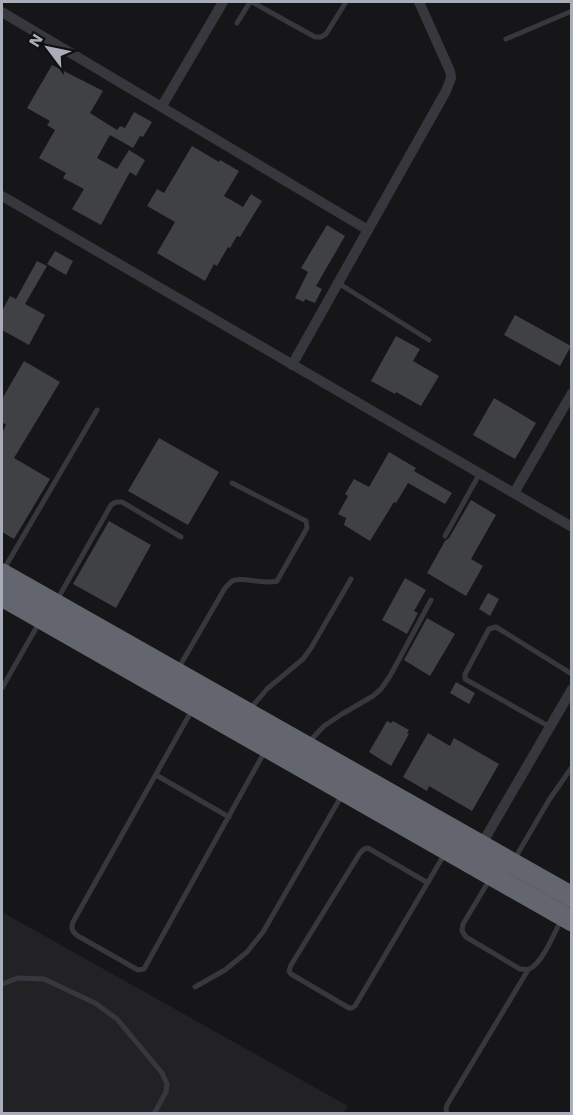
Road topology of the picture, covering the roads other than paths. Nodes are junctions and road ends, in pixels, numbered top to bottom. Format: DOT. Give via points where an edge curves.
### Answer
graph roads {
  1 [pos="223,2"];
  2 [pos="251,2"];
  3 [pos="346,2"];
  4 [pos="419,2"];
  5 [pos="572,11"];
  6 [pos="2,12"];
  7 [pos="237,23"];
  8 [pos="507,39"];
  9 [pos="162,106"];
  10 [pos="2,196"];
  11 [pos="368,230"];
  12 [pos="338,284"];
  13 [pos="429,340"];
  14 [pos="292,365"];
  15 [pos="572,393"];
  16 [pos="97,410"];
  17 [pos="480,473"];
  18 [pos="232,483"];
  19 [pos="514,493"];
  20 [pos="572,527"];
  21 [pos="445,536"];
  22 [pos="181,537"];
  23 [pos="2,574"];
  24 [pos="351,579"];
  25 [pos="2,596"];
  26 [pos="431,600"];
  27 [pos="48,612"];
  28 [pos="176,673"];
  29 [pos="572,674"];
  30 [pos="2,688"];
  31 [pos="572,689"];
  32 [pos="195,706"];
  33 [pos="246,713"];
  34 [pos="550,727"];
  35 [pos="305,746"];
  36 [pos="267,747"];
  37 [pos="572,767"];
  38 [pos="156,775"];
  39 [pos="345,791"];
  40 [pos="229,817"];
  41 [pos="448,849"];
  42 [pos="476,854"];
  43 [pos="512,863"];
  44 [pos="492,875"];
  45 [pos="428,883"];
  46 [pos="572,897"];
  47 [pos="568,919"];
  48 [pos="528,970"];
  49 [pos="2,984"];
  50 [pos="195,987"];
  51 [pos="154,1113"];
  52 [pos="447,1113"];
  1 -- 9 [label="street"];
  2 -- 3 [label="lane" via="315,37 326,34"];
  2 -- 7 [label="lane"];
  4 -- 11 [label="street" via="452,78"];
  5 -- 8 [label="lane"];
  6 -- 9 [label="street"];
  9 -- 11 [label="street"];
  10 -- 14 [label="street"];
  11 -- 12 [label="street"];
  12 -- 13 [label="lane"];
  12 -- 14 [label="street"];
  14 -- 17 [label="street"];
  15 -- 19 [label="street"];
  16 -- 23 [label="lane"];
  17 -- 19 [label="street"];
  17 -- 21 [label="lane"];
  18 -- 28 [label="lane" via="306,521 307,528 277,581 237,580 225,588"];
  19 -- 20 [label="street"];
  22 -- 27 [label="lane" via="116,502"];
  23 -- 27 [label="highway"];
  24 -- 33 [label="lane" via="303,659"];
  25 -- 27 [label="highway"];
  26 -- 35 [label="lane" via="381,689 324,726"];
  27 -- 28 [label="highway"];
  27 -- 30 [label="lane"];
  27 -- 32 [label="highway"];
  28 -- 33 [label="highway"];
  29 -- 34 [label="lane" via="496,627 489,629 465,674 465,679"];
  31 -- 34 [label="street"];
  32 -- 36 [label="highway"];
  32 -- 38 [label="lane"];
  33 -- 35 [label="highway"];
  34 -- 42 [label="street"];
  35 -- 42 [label="highway"];
  36 -- 39 [label="highway"];
  36 -- 40 [label="lane"];
  37 -- 43 [label="lane"];
  38 -- 40 [label="lane"];
  38 -- 40 [label="lane" via="73,922 73,933 78,936 138,970 144,969"];
  39 -- 41 [label="highway"];
  39 -- 50 [label="lane" via="263,932 225,970"];
  41 -- 42 [label="highway"];
  41 -- 45 [label="lane"];
  42 -- 43 [label="highway"];
  42 -- 44 [label="highway"];
  43 -- 46 [label="highway"];
  44 -- 47 [label="highway"];
  44 -- 48 [label="lane" via="462,932 520,969"];
  45 -- 45 [label="lane" via="352,1008 289,971 364,849"];
  47 -- 48 [label="lane"];
  48 -- 52 [label="lane" via="447,1105"];
  49 -- 51 [label="lane" via="18,978 44,979 95,1003 117,1019 167,1084"];
}
